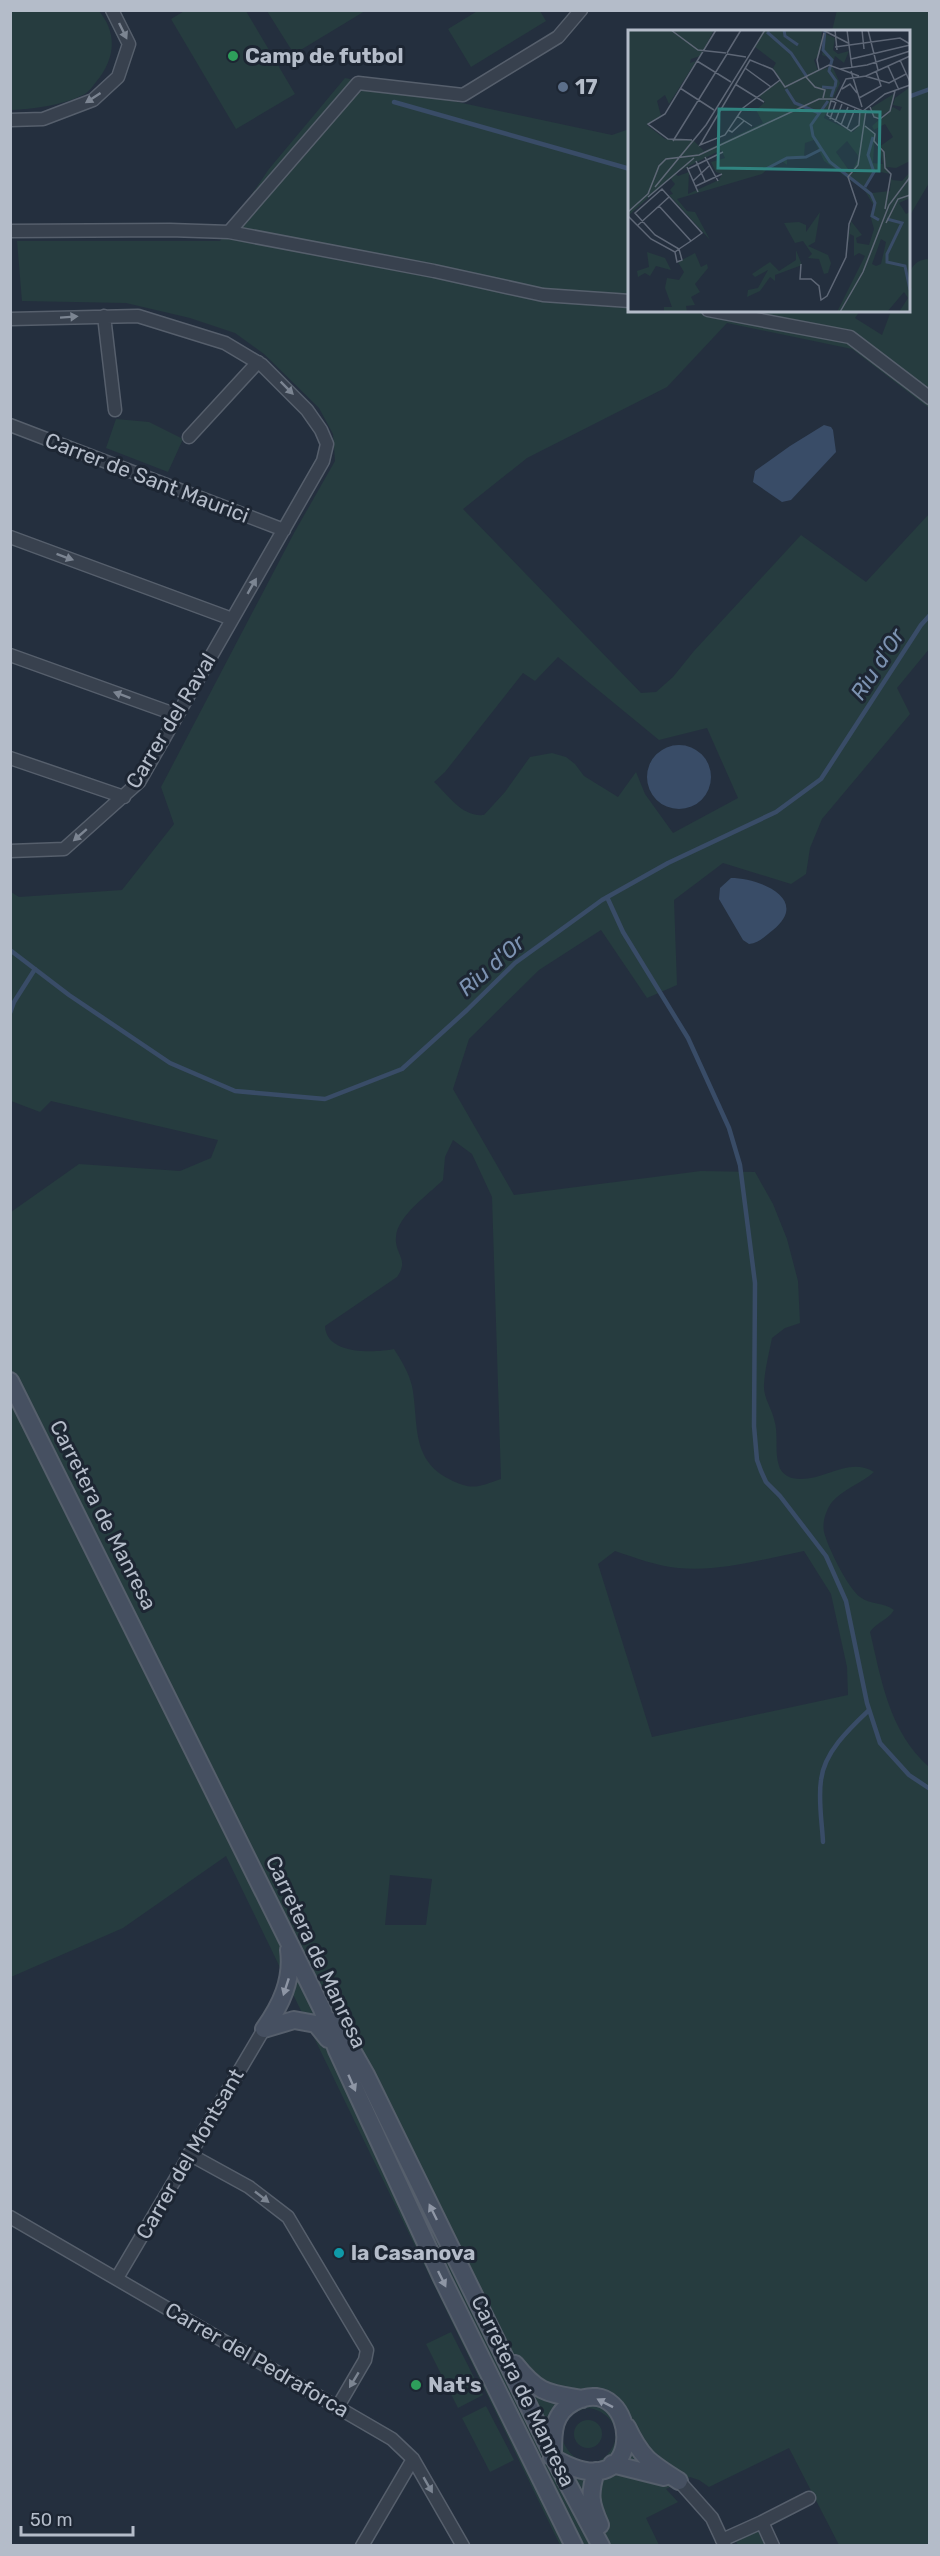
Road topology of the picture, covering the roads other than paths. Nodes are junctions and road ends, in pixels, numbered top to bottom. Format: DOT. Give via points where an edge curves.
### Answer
graph roads {
  1 [pos="112,10"];
  2 [pos="581,10"];
  3 [pos="10,120"];
  4 [pos="10,231"];
  5 [pos="229,232"];
  6 [pos="628,301"];
  7 [pos="719,312"];
  8 [pos="104,316"];
  9 [pos="10,319"];
  10 [pos="258,362"];
  11 [pos="930,398"];
  12 [pos="115,410"];
  13 [pos="10,425"];
  14 [pos="189,437"];
  15 [pos="284,530"];
  16 [pos="10,537"];
  17 [pos="232,619"];
  18 [pos="10,655"];
  19 [pos="177,715"];
  20 [pos="10,758"];
  21 [pos="124,797"];
  22 [pos="10,851"];
  23 [pos="10,1381"];
  24 [pos="287,1940"];
  25 [pos="322,2009"];
  26 [pos="264,2029"];
  27 [pos="337,2050"];
  28 [pos="189,2154"];
  29 [pos="10,2217"];
  30 [pos="117,2278"];
  31 [pos="463,2320"];
  32 [pos="500,2345"];
  33 [pos="583,2399"];
  34 [pos="337,2408"];
  35 [pos="625,2422"];
  36 [pos="554,2458"];
  37 [pos="413,2459"];
  38 [pos="612,2464"];
  39 [pos="596,2471"];
  40 [pos="679,2481"];
  41 [pos="809,2498"];
  42 [pos="762,2523"];
  43 [pos="723,2543"];
  44 [pos="362,2546"];
  45 [pos="463,2546"];
  46 [pos="574,2546"];
  47 [pos="585,2546"];
  48 [pos="601,2546"];
  49 [pos="607,2546"];
  50 [pos="773,2546"];
  1 -- 3 [label="street, one-way" via="129,44 118,77 93,100 43,119"];
  2 -- 5 [label="street" via="558,37 463,95 358,83"];
  4 -- 5 [label="street"];
  5 -- 6 [label="street" via="543,295"];
  7 -- 11 [label="street" via="850,337"];
  9 -- 8 [label="street, one-way"];
  8 -- 10 [label="street" via="138,316 225,343"];
  8 -- 12 [label="street"];
  10 -- 14 [label="street"];
  10 -- 15 [label="street, Carrer del Raval, one-way" via="307,410 327,444 323,461"];
  13 -- 15 [label="street, Carrer de Sant Maurici"];
  17 -- 15 [label="street, Carrer del Raval, one-way"];
  16 -- 17 [label="street, one-way"];
  17 -- 19 [label="street, Carrer del Raval"];
  19 -- 18 [label="street, one-way"];
  19 -- 21 [label="street, Carrer del Raval" via="144,774"];
  20 -- 21 [label="street"];
  21 -- 22 [label="street, Carrer del Raval, one-way" via="64,849"];
  23 -- 24 [label="main road, Carretera de Manresa"];
  24 -- 25 [label="main road, Carretera de Manresa"];
  24 -- 26 [label="main road, one-way" via="291,1965 288,1984"];
  25 -- 27 [label="main road, Carretera de Manresa"];
  32 -- 25 [label="main road, one-way" via="366,2075 341,2031"];
  26 -- 27 [label="main road" via="294,2020 316,2024"];
  26 -- 28 [label="street, Carrer del Montsant"];
  27 -- 31 [label="main road, Carretera de Manresa, one-way"];
  28 -- 30 [label="street, Carrer del Montsant"];
  28 -- 34 [label="street, one-way" via="249,2187 288,2217 367,2350 366,2360"];
  29 -- 30 [label="street, Carrer del Pedraforca"];
  30 -- 34 [label="street, Carrer del Pedraforca"];
  31 -- 36 [label="main road" via="535,2439"];
  31 -- 46 [label="main road, Carretera de Manresa"];
  32 -- 33 [label="main road" via="526,2378 547,2394"];
  32 -- 36 [label="main road"];
  35 -- 33 [label="main road, one-way" via="608,2402"];
  33 -- 36 [label="main road" via="568,2405 555,2422"];
  34 -- 37 [label="street, Carrer del Pedraforca" via="392,2439"];
  35 -- 38 [label="main road" via="624,2451"];
  35 -- 40 [label="main road" via="637,2449"];
  36 -- 39 [label="main road" via="578,2470"];
  36 -- 47 [label="main road" via="553,2476"];
  36 -- 48 [label="main road"];
  37 -- 44 [label="street"];
  37 -- 45 [label="street, Carrer del Pedraforca, one-way"];
  38 -- 39 [label="main road"];
  38 -- 40 [label="main road"];
  39 -- 49 [label="main road" via="591,2506"];
  40 -- 43 [label="street" via="712,2518"];
  41 -- 42 [label="street"];
  42 -- 43 [label="street"];
  42 -- 50 [label="street"];
}
